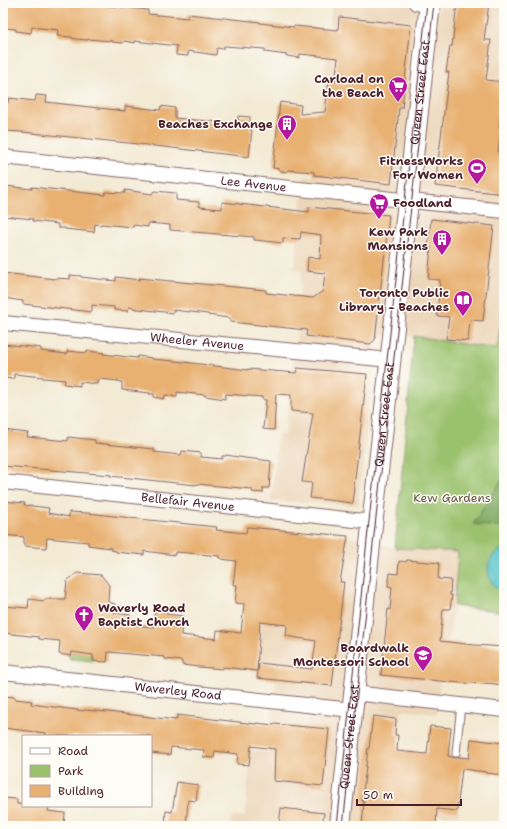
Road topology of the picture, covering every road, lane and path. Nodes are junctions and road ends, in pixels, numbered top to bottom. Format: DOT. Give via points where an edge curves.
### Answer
graph roads {
  1 [pos="425,4"];
  2 [pos="3,157"];
  3 [pos="408,201"];
  4 [pos="504,211"];
  5 [pos="3,323"];
  6 [pos="390,360"];
  7 [pos="3,482"];
  8 [pos="372,522"];
  9 [pos="3,672"];
  10 [pos="353,702"];
  11 [pos="462,705"];
  12 [pos="504,710"];
  13 [pos="456,754"];
  14 [pos="340,826"];
  1 -- 3 [label="main road, Queen Street East"];
  2 -- 3 [label="street, Lee Avenue"];
  3 -- 4 [label="street, Lee Avenue"];
  3 -- 6 [label="main road, Queen Street East"];
  5 -- 6 [label="street, Wheeler Avenue"];
  6 -- 8 [label="main road, Queen Street East"];
  7 -- 8 [label="street, Bellefair Avenue"];
  8 -- 10 [label="main road, Queen Street East"];
  9 -- 10 [label="street, Waverley Road"];
  10 -- 11 [label="street, Waverley Road"];
  10 -- 14 [label="main road, Queen Street East"];
  11 -- 12 [label="street, Waverley Road"];
  11 -- 13 [label="lane"];
}
